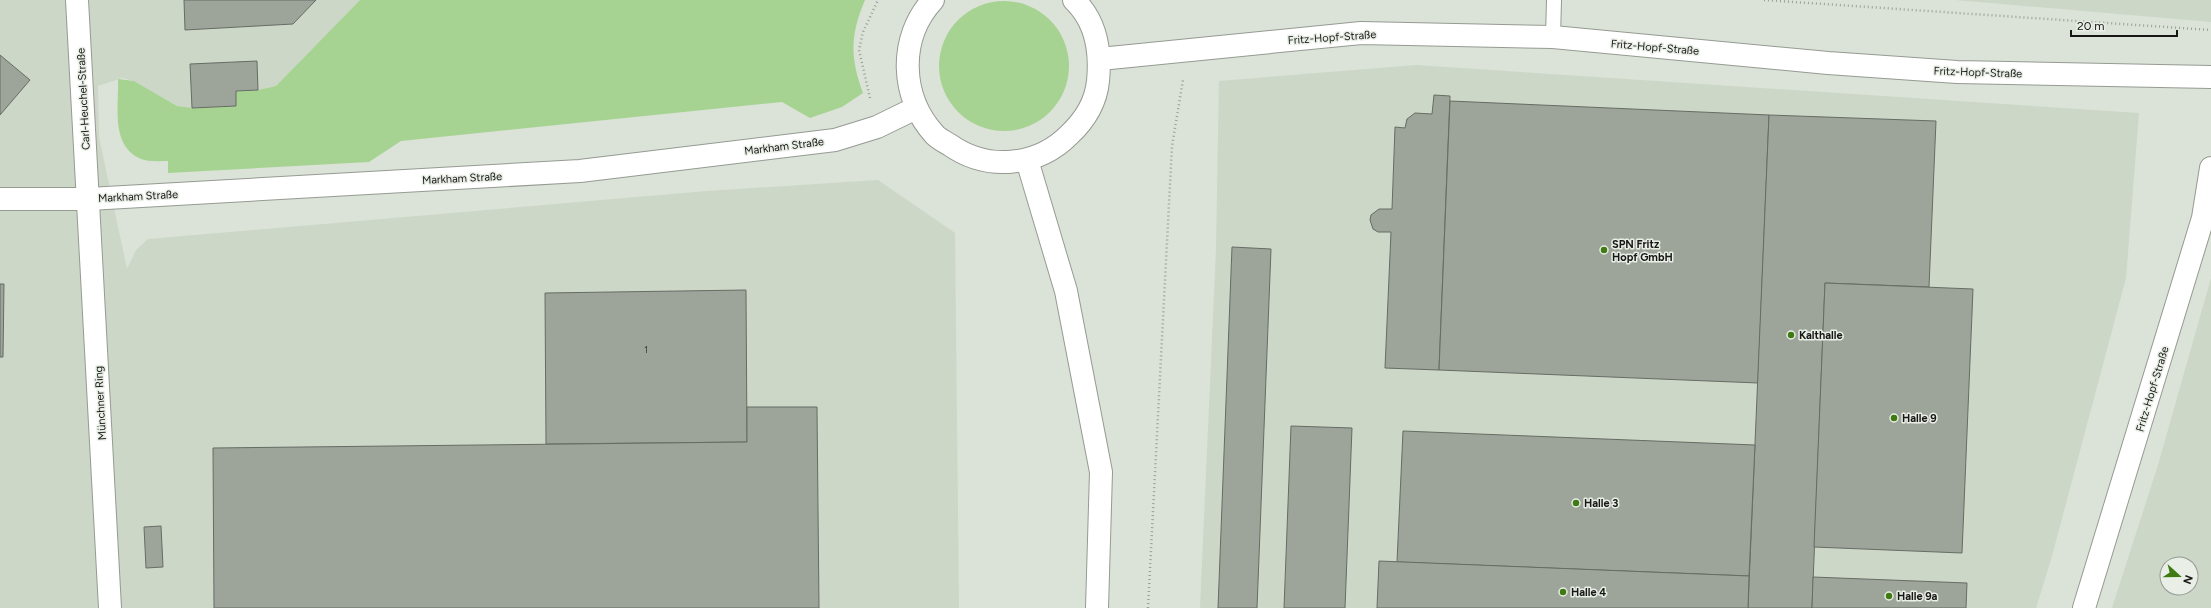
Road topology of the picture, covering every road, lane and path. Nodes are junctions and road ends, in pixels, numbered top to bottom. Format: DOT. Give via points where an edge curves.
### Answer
graph roads {
  1 [pos="78,0"];
  2 [pos="878,0"];
  3 [pos="932,0"];
  4 [pos="1074,0"];
  5 [pos="1554,0"];
  6 [pos="1764,0"];
  7 [pos="2211,30"];
  8 [pos="1553,37"];
  9 [pos="1188,50"];
  10 [pos="1100,59"];
  11 [pos="2211,77"];
  12 [pos="916,108"];
  13 [pos="877,127"];
  14 [pos="1027,160"];
  15 [pos="2211,168"];
  16 [pos="89,198"];
  17 [pos="0,199"];
  18 [pos="110,608"];
  19 [pos="1097,608"];
  20 [pos="1148,608"];
  21 [pos="2084,608"];
  1 -- 16 [label="street, Carl-Heuchel-Straße"];
  2 -- 13 [label="path" via="862,32 859,50"];
  3 -- 12 [label="street" via="916,25 908,52 908,81"];
  4 -- 10 [label="street" via="1081,7 1094,32"];
  5 -- 8 [label="lane"];
  6 -- 7 [label="path"];
  8 -- 9 [label="street, Fritz-Hopf-Straße" via="1361,32"];
  8 -- 11 [label="street, Fritz-Hopf-Straße" via="1828,63 1956,72"];
  9 -- 10 [label="street, Fritz-Hopf-Straße"];
  9 -- 20 [label="path" via="1172,146"];
  10 -- 14 [label="street" via="1097,93 1082,123 1058,146"];
  12 -- 13 [label="street, Markham Straße"];
  12 -- 14 [label="street" via="936,135 963,154 994,163"];
  13 -- 16 [label="street, Markham Straße" via="835,140 580,171"];
  14 -- 19 [label="street" via="1066,291 1101,472"];
  15 -- 21 [label="street, Fritz-Hopf-Straße" via="2201,226"];
  16 -- 17 [label="street, Markham Straße"];
  16 -- 18 [label="street, Münchner Ring"];
}
